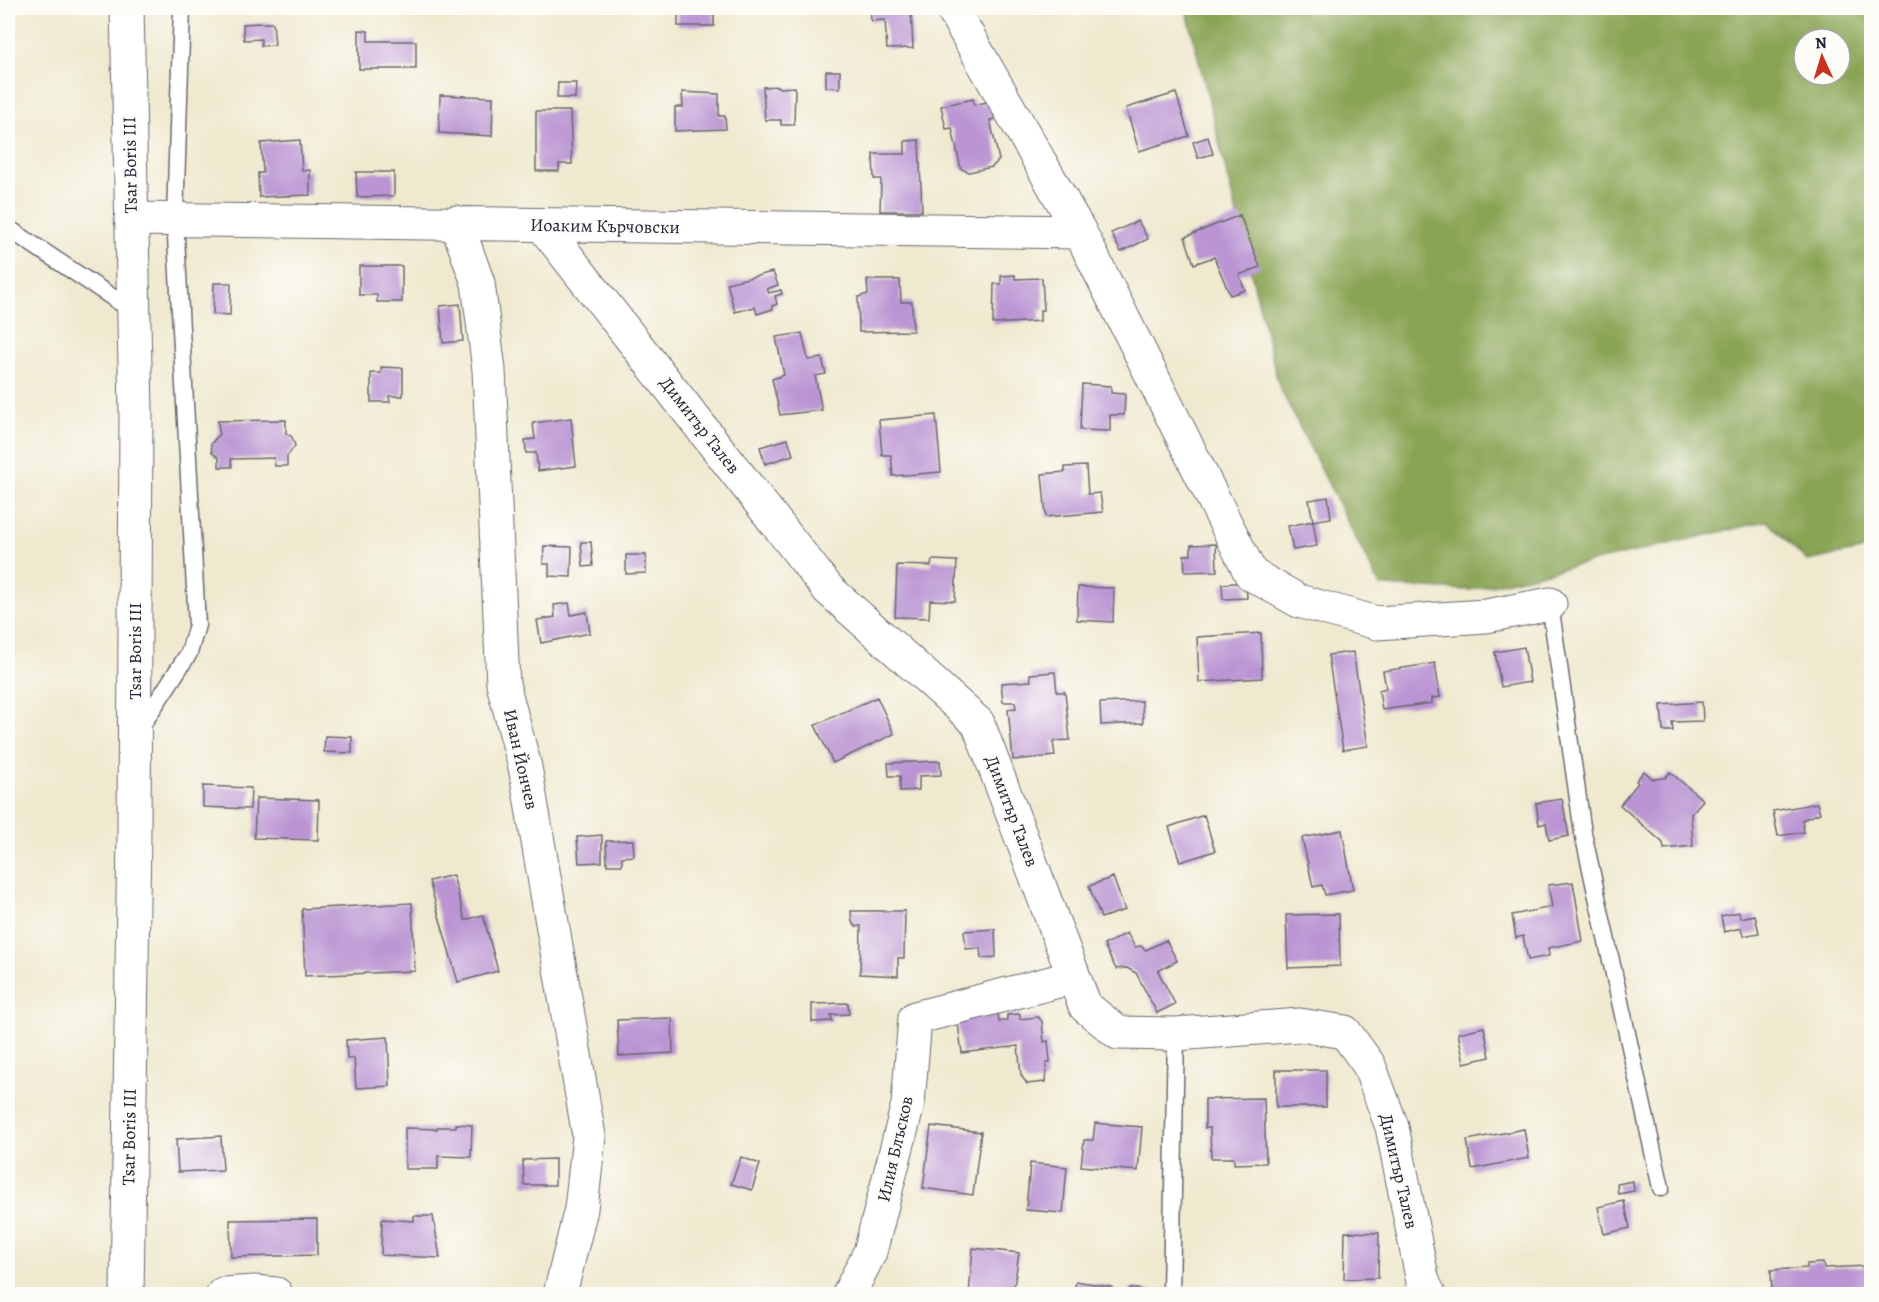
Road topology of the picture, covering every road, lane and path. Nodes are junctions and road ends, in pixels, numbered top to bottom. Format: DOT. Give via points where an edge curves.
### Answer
graph roads {
  1 [pos="127,8"];
  2 [pos="182,8"];
  3 [pos="952,8"];
  4 [pos="175,218"];
  5 [pos="131,219"];
  6 [pos="456,222"];
  7 [pos="543,226"];
  8 [pos="8,228"];
  9 [pos="1080,232"];
  10 [pos="133,311"];
  11 [pos="1550,604"];
  12 [pos="135,736"];
  13 [pos="1074,977"];
  14 [pos="1176,1034"];
  15 [pos="1661,1188"];
  16 [pos="1171,1293"];
  17 [pos="127,1294"];
  18 [pos="223,1294"];
  19 [pos="276,1294"];
  20 [pos="560,1294"];
  21 [pos="849,1294"];
  22 [pos="1429,1294"];
  1 -- 5 [label="street, Tsar Boris III"];
  2 -- 4 [label="lane"];
  3 -- 9 [label="street"];
  4 -- 5 [label="street, Иоаким Кърчовски"];
  4 -- 6 [label="street, Иоаким Кърчовски"];
  4 -- 12 [label="lane" via="197,625 189,653"];
  5 -- 10 [label="street, Tsar Boris III"];
  6 -- 7 [label="street, Иоаким Кърчовски"];
  6 -- 20 [label="street, Иван Йончев" via="478,283 489,370 502,684 525,767 589,1136 581,1209"];
  7 -- 9 [label="street, Иоаким Кърчовски"];
  7 -- 13 [label="street, Димитър Талев" via="828,589 978,723"];
  8 -- 10 [label="lane"];
  9 -- 11 [label="street" via="1251,574 1299,601 1377,623 1486,616"];
  10 -- 12 [label="street, Tsar Boris III"];
  11 -- 15 [label="lane" via="1582,833"];
  12 -- 17 [label="street, Tsar Boris III"];
  13 -- 14 [label="street, Димитър Талев" via="1085,1006 1118,1032"];
  13 -- 21 [label="street, Илия Блъсков" via="915,1018 908,1104 870,1252"];
  14 -- 16 [label="lane"];
  14 -- 22 [label="street, Димитър Талев" via="1300,1025 1345,1032 1370,1065 1392,1127 1423,1282"];
  18 -- 19 [label="street"];
}
